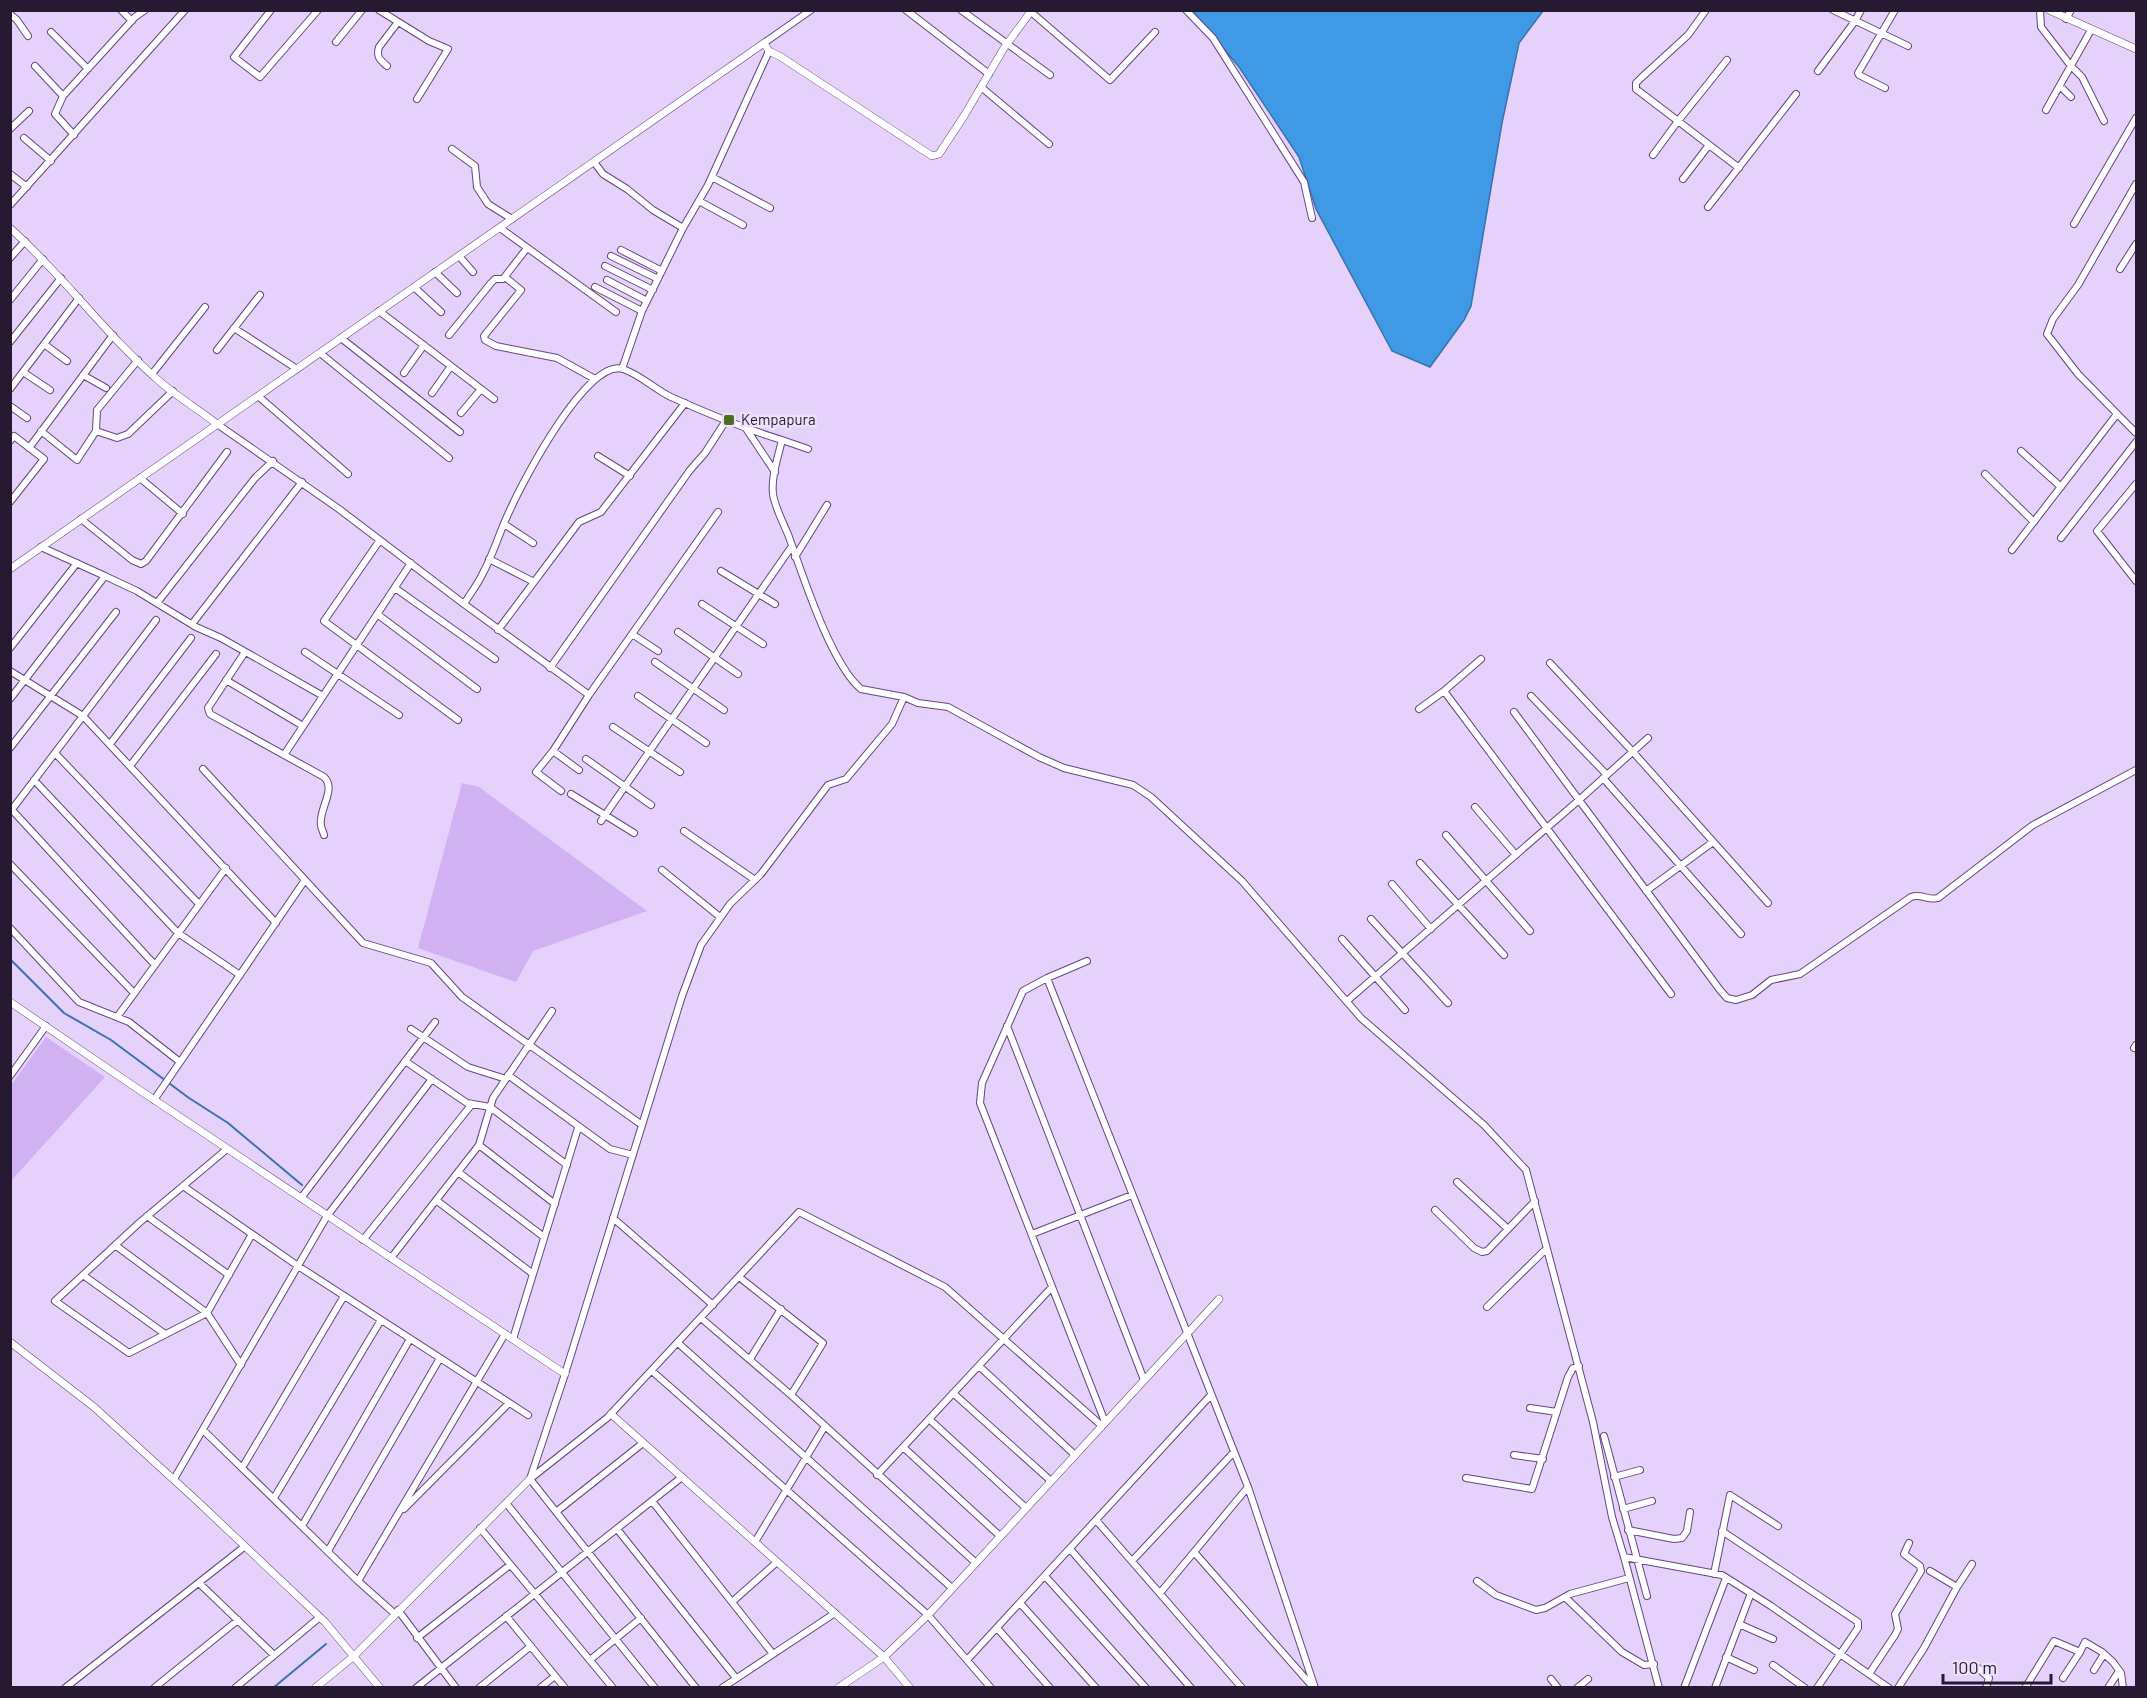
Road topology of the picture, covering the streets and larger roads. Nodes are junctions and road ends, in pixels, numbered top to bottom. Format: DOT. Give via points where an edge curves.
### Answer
graph roads {
  1 [pos="121,10"];
  2 [pos="145,10"];
  3 [pos="185,10"];
  4 [pos="271,10"];
  5 [pos="318,10"];
  6 [pos="362,10"];
  7 [pos="379,10"];
  8 [pos="811,10"];
  9 [pos="906,10"];
  10 [pos="962,10"];
  11 [pos="1186,10"];
  12 [pos="1706,10"];
  13 [pos="1833,10"];
  14 [pos="1861,10"];
  15 [pos="1895,10"];
  16 [pos="2040,10"];
  17 [pos="2049,10"];
  18 [pos="2071,10"];
  19 [pos="1031,11"];
  20 [pos="10,14"];
  21 [pos="2066,18"];
  22 [pos="132,21"];
  23 [pos="1856,21"];
  24 [pos="398,22"];
  25 [pos="2091,30"];
  26 [pos="51,32"];
  27 [pos="1155,32"];
  28 [pos="1882,34"];
  29 [pos="28,36"];
  30 [pos="336,42"];
  31 [pos="764,43"];
  32 [pos="1006,45"];
  33 [pos="1908,46"];
  34 [pos="2136,49"];
  35 [pos="769,51"];
  36 [pos="1727,60"];
  37 [pos="35,66"];
  38 [pos="387,66"];
  39 [pos="2071,66"];
  40 [pos="88,69"];
  41 [pos="1818,71"];
  42 [pos="989,74"];
  43 [pos="1050,75"];
  44 [pos="2060,86"];
  45 [pos="981,87"];
  46 [pos="1885,88"];
  47 [pos="1796,94"];
  48 [pos="63,96"];
  49 [pos="2071,98"];
  50 [pos="417,99"];
  51 [pos="2046,110"];
  52 [pos="29,111"];
  53 [pos="2136,118"];
  54 [pos="1678,121"];
  55 [pos="2104,121"];
  56 [pos="10,129"];
  57 [pos="74,135"];
  58 [pos="24,138"];
  59 [pos="1049,144"];
  60 [pos="1709,145"];
  61 [pos="452,149"];
  62 [pos="1653,155"];
  63 [pos="51,161"];
  64 [pos="594,162"];
  65 [pos="1739,168"];
  66 [pos="10,174"];
  67 [pos="712,177"];
  68 [pos="1683,179"];
  69 [pos="2136,184"];
  70 [pos="27,187"];
  71 [pos="699,201"];
  72 [pos="10,205"];
  73 [pos="1708,207"];
  74 [pos="770,208"];
  75 [pos="1312,218"];
  76 [pos="512,219"];
  77 [pos="2074,224"];
  78 [pos="743,225"];
  79 [pos="10,228"];
  80 [pos="500,228"];
  81 [pos="683,228"];
  82 [pos="25,241"];
  83 [pos="2136,244"];
  84 [pos="527,248"];
  85 [pos="621,250"];
  86 [pos="459,256"];
  87 [pos="611,256"];
  88 [pos="10,258"];
  89 [pos="43,259"];
  90 [pos="605,266"];
  91 [pos="2120,269"];
  92 [pos="662,271"];
  93 [pos="435,272"];
  94 [pos="474,272"];
  95 [pos="505,277"];
  96 [pos="61,278"];
  97 [pos="658,279"];
  98 [pos="607,280"];
  99 [pos="414,287"];
  100 [pos="595,287"];
  101 [pos="653,290"];
  102 [pos="457,293"];
  103 [pos="260,295"];
  104 [pos="79,298"];
  105 [pos="10,300"];
  106 [pos="647,301"];
  107 [pos="205,307"];
  108 [pos="379,311"];
  109 [pos="642,311"];
  110 [pos="441,312"];
  111 [pos="616,312"];
  112 [pos="234,328"];
  113 [pos="113,335"];
  114 [pos="449,335"];
  115 [pos="341,338"];
  116 [pos="10,342"];
  117 [pos="44,344"];
  118 [pos="424,345"];
  119 [pos="217,350"];
  120 [pos="320,353"];
  121 [pos="138,360"];
  122 [pos="67,361"];
  123 [pos="452,366"];
  124 [pos="297,369"];
  125 [pos="622,369"];
  126 [pos="23,372"];
  127 [pos="404,373"];
  128 [pos="152,374"];
  129 [pos="83,375"];
  130 [pos="595,379"];
  131 [pos="106,388"];
  132 [pos="10,389"];
  133 [pos="481,389"];
  134 [pos="50,390"];
  135 [pos="173,391"];
  136 [pos="432,393"];
  137 [pos="258,396"];
  138 [pos="494,399"];
  139 [pos="686,403"];
  140 [pos="10,406"];
  141 [pos="462,413"];
  142 [pos="2117,414"];
  143 [pos="27,418"];
  144 [pos="727,419"];
  145 [pos="217,424"];
  146 [pos="747,430"];
  147 [pos="42,431"];
  148 [pos="96,431"];
  149 [pos="460,432"];
  150 [pos="2136,433"];
  151 [pos="782,440"];
  152 [pos="10,441"];
  153 [pos="2136,442"];
  154 [pos="29,448"];
  155 [pos="808,449"];
  156 [pos="2021,451"];
  157 [pos="228,452"];
  158 [pos="598,456"];
  159 [pos="449,458"];
  160 [pos="273,461"];
  161 [pos="775,472"];
  162 [pos="348,474"];
  163 [pos="1984,474"];
  164 [pos="630,476"];
  165 [pos="140,478"];
  166 [pos="302,482"];
  167 [pos="2136,484"];
  168 [pos="2061,487"];
  169 [pos="10,502"];
  170 [pos="827,505"];
  171 [pos="718,512"];
  172 [pos="183,514"];
  173 [pos="81,519"];
  174 [pos="2034,522"];
  175 [pos="504,524"];
  176 [pos="2061,538"];
  177 [pos="380,540"];
  178 [pos="533,543"];
  179 [pos="792,546"];
  180 [pos="41,547"];
  181 [pos="2012,550"];
  182 [pos="795,557"];
  183 [pos="489,559"];
  184 [pos="77,563"];
  185 [pos="411,563"];
  186 [pos="10,569"];
  187 [pos="721,571"];
  188 [pos="105,576"];
  189 [pos="2136,581"];
  190 [pos="534,582"];
  191 [pos="395,588"];
  192 [pos="759,594"];
  193 [pos="158,603"];
  194 [pos="464,604"];
  195 [pos="702,604"];
  196 [pos="774,604"];
  197 [pos="116,612"];
  198 [pos="377,614"];
  199 [pos="156,620"];
  200 [pos="192,624"];
  201 [pos="736,626"];
  202 [pos="498,630"];
  203 [pos="678,632"];
  204 [pos="632,634"];
  205 [pos="191,638"];
  206 [pos="357,644"];
  207 [pos="763,644"];
  208 [pos="10,648"];
  209 [pos="658,651"];
  210 [pos="245,652"];
  211 [pos="305,652"];
  212 [pos="216,654"];
  213 [pos="714,658"];
  214 [pos="495,659"];
  215 [pos="1481,659"];
  216 [pos="655,662"];
  217 [pos="1550,663"];
  218 [pos="550,668"];
  219 [pos="10,671"];
  220 [pos="338,674"];
  221 [pos="738,674"];
  222 [pos="25,680"];
  223 [pos="226,680"];
  224 [pos="693,688"];
  225 [pos="477,689"];
  226 [pos="1444,691"];
  227 [pos="589,695"];
  228 [pos="51,696"];
  229 [pos="323,696"];
  230 [pos="638,696"];
  231 [pos="1531,696"];
  232 [pos="904,697"];
  233 [pos="10,699"];
  234 [pos="1419,709"];
  235 [pos="724,710"];
  236 [pos="1514,712"];
  237 [pos="399,715"];
  238 [pos="83,716"];
  239 [pos="672,719"];
  240 [pos="458,720"];
  241 [pos="303,726"];
  242 [pos="614,728"];
  243 [pos="1648,738"];
  244 [pos="706,743"];
  245 [pos="110,744"];
  246 [pos="10,748"];
  247 [pos="553,751"];
  248 [pos="649,752"];
  249 [pos="1633,752"];
  250 [pos="55,753"];
  251 [pos="284,755"];
  252 [pos="586,759"];
  253 [pos="130,765"];
  254 [pos="203,769"];
  255 [pos="579,770"];
  256 [pos="2136,770"];
  257 [pos="680,772"];
  258 [pos="1605,777"];
  259 [pos="34,780"];
  260 [pos="625,787"];
  261 [pos="561,790"];
  262 [pos="571,794"];
  263 [pos="1579,800"];
  264 [pos="651,805"];
  265 [pos="1475,807"];
  266 [pos="11,811"];
  267 [pos="603,818"];
  268 [pos="1546,828"];
  269 [pos="684,831"];
  270 [pos="633,833"];
  271 [pos="324,835"];
  272 [pos="1446,835"];
  273 [pos="1713,842"];
  274 [pos="1516,855"];
  275 [pos="1420,863"];
  276 [pos="10,864"];
  277 [pos="1680,866"];
  278 [pos="226,868"];
  279 [pos="662,870"];
  280 [pos="305,880"];
  281 [pos="754,880"];
  282 [pos="1486,881"];
  283 [pos="1392,885"];
  284 [pos="1646,891"];
  285 [pos="1768,903"];
  286 [pos="199,904"];
  287 [pos="1458,905"];
  288 [pos="720,917"];
  289 [pos="1371,919"];
  290 [pos="276,923"];
  291 [pos="10,928"];
  292 [pos="1431,929"];
  293 [pos="1530,931"];
  294 [pos="178,933"];
  295 [pos="1741,934"];
  296 [pos="1342,939"];
  297 [pos="1402,953"];
  298 [pos="1504,955"];
  299 [pos="1087,961"];
  300 [pos="155,965"];
  301 [pos="240,975"];
  302 [pos="1376,977"];
  303 [pos="1047,978"];
  304 [pos="134,993"];
  305 [pos="1671,994"];
  306 [pos="1347,1001"];
  307 [pos="10,1002"];
  308 [pos="1448,1004"];
  309 [pos="1405,1010"];
  310 [pos="552,1011"];
  311 [pos="117,1017"];
  312 [pos="435,1022"];
  313 [pos="46,1026"];
  314 [pos="1007,1026"];
  315 [pos="411,1029"];
  316 [pos="423,1037"];
  317 [pos="529,1045"];
  318 [pos="405,1061"];
  319 [pos="180,1062"];
  320 [pos="10,1076"];
  321 [pos="507,1077"];
  322 [pos="432,1079"];
  323 [pos="154,1100"];
  324 [pos="472,1104"];
  325 [pos="490,1107"];
  326 [pos="642,1125"];
  327 [pos="578,1128"];
  328 [pos="479,1145"];
  329 [pos="227,1149"];
  330 [pos="633,1155"];
  331 [pos="567,1165"];
  332 [pos="458,1172"];
  333 [pos="1457,1182"];
  334 [pos="183,1186"];
  335 [pos="1132,1195"];
  336 [pos="302,1198"];
  337 [pos="436,1200"];
  338 [pos="1535,1201"];
  339 [pos="555,1204"];
  340 [pos="1434,1210"];
  341 [pos="1080,1215"];
  342 [pos="147,1216"];
  343 [pos="327,1216"];
  344 [pos="613,1218"];
  345 [pos="1508,1229"];
  346 [pos="252,1234"];
  347 [pos="1032,1234"];
  348 [pos="544,1238"];
  349 [pos="363,1239"];
  350 [pos="115,1245"];
  351 [pos="1546,1249"];
  352 [pos="391,1257"];
  353 [pos="298,1266"];
  354 [pos="533,1274"];
  355 [pos="83,1275"];
  356 [pos="229,1275"];
  357 [pos="739,1277"];
  358 [pos="1052,1287"];
  359 [pos="344,1296"];
  360 [pos="1219,1299"];
  361 [pos="713,1305"];
  362 [pos="1487,1307"];
  363 [pos="781,1309"];
  364 [pos="207,1313"];
  365 [pos="701,1318"];
  366 [pos="381,1320"];
  367 [pos="165,1334"];
  368 [pos="505,1334"];
  369 [pos="1186,1334"];
  370 [pos="410,1339"];
  371 [pos="513,1339"];
  372 [pos="1004,1339"];
  373 [pos="10,1342"];
  374 [pos="678,1343"];
  375 [pos="440,1358"];
  376 [pos="750,1359"];
  377 [pos="241,1365"];
  378 [pos="979,1366"];
  379 [pos="1579,1366"];
  380 [pos="652,1371"];
  381 [pos="565,1374"];
  382 [pos="1144,1380"];
  383 [pos="476,1382"];
  384 [pos="953,1394"];
  385 [pos="791,1395"];
  386 [pos="1211,1395"];
  387 [pos="509,1403"];
  388 [pos="1530,1408"];
  389 [pos="1557,1412"];
  390 [pos="611,1414"];
  391 [pos="528,1415"];
  392 [pos="929,1419"];
  393 [pos="1104,1424"];
  394 [pos="825,1426"];
  395 [pos="203,1430"];
  396 [pos="1604,1436"];
  397 [pos="643,1443"];
  398 [pos="903,1447"];
  399 [pos="1234,1452"];
  400 [pos="1075,1455"];
  401 [pos="1514,1455"];
  402 [pos="806,1458"];
  403 [pos="1543,1459"];
  404 [pos="242,1468"];
  405 [pos="1640,1470"];
  406 [pos="877,1475"];
  407 [pos="682,1477"];
  408 [pos="1614,1477"];
  409 [pos="1466,1478"];
  410 [pos="174,1479"];
  411 [pos="530,1479"];
  412 [pos="1051,1481"];
  413 [pos="1248,1487"];
  414 [pos="786,1490"];
  415 [pos="274,1498"];
  416 [pos="652,1501"];
  417 [pos="1652,1501"];
  418 [pos="506,1503"];
  419 [pos="1026,1508"];
  420 [pos="1623,1509"];
  421 [pos="556,1512"];
  422 [pos="1690,1512"];
  423 [pos="397,1515"];
  424 [pos="1096,1520"];
  425 [pos="302,1526"];
  426 [pos="1778,1526"];
  427 [pos="480,1528"];
  428 [pos="617,1529"];
  429 [pos="1628,1530"];
  430 [pos="1722,1531"];
  431 [pos="1000,1536"];
  432 [pos="755,1542"];
  433 [pos="1909,1543"];
  434 [pos="244,1547"];
  435 [pos="1070,1549"];
  436 [pos="328,1551"];
  437 [pos="588,1552"];
  438 [pos="1194,1552"];
  439 [pos="1624,1557"];
  440 [pos="1636,1559"];
  441 [pos="1132,1561"];
  442 [pos="777,1562"];
  443 [pos="976,1563"];
  444 [pos="1972,1564"];
  445 [pos="510,1565"];
  446 [pos="1930,1571"];
  447 [pos="562,1572"];
  448 [pos="1714,1574"];
  449 [pos="1045,1576"];
  450 [pos="1629,1578"];
  451 [pos="1726,1578"];
  452 [pos="358,1581"];
  453 [pos="1477,1581"];
  454 [pos="199,1583"];
  455 [pos="1957,1587"];
  456 [pos="952,1588"];
  457 [pos="1160,1593"];
  458 [pos="1751,1593"];
  459 [pos="535,1594"];
  460 [pos="1565,1596"];
  461 [pos="1647,1596"];
  462 [pos="732,1602"];
  463 [pos="1020,1603"];
  464 [pos="397,1612"];
  465 [pos="835,1613"];
  466 [pos="928,1615"];
  467 [pos="320,1617"];
  468 [pos="506,1617"];
  469 [pos="640,1618"];
  470 [pos="238,1620"];
  471 [pos="1739,1624"];
  472 [pos="997,1628"];
  473 [pos="417,1638"];
  474 [pos="616,1638"];
  475 [pos="1773,1639"];
  476 [pos="531,1646"];
  477 [pos="2080,1652"];
  478 [pos="274,1654"];
  479 [pos="773,1654"];
  480 [pos="1840,1654"];
  481 [pos="2104,1654"];
  482 [pos="354,1656"];
  483 [pos="885,1657"];
  484 [pos="1726,1658"];
  485 [pos="590,1660"];
  486 [pos="967,1660"];
  487 [pos="1654,1664"];
  488 [pos="1773,1665"];
  489 [pos="441,1668"];
  490 [pos="1977,1668"];
  491 [pos="1754,1670"];
  492 [pos="2094,1670"];
  493 [pos="2119,1671"];
  494 [pos="1869,1674"];
  495 [pos="555,1676"];
  496 [pos="736,1678"];
  497 [pos="2063,1678"];
  498 [pos="1551,1679"];
  499 [pos="1588,1679"];
  500 [pos="842,1687"];
  501 [pos="65,1688"];
  502 [pos="154,1688"];
  503 [pos="235,1688"];
  504 [pos="315,1688"];
  505 [pos="380,1688"];
  506 [pos="416,1688"];
  507 [pos="456,1688"];
  508 [pos="479,1688"];
  509 [pos="540,1688"];
  510 [pos="565,1688"];
  511 [pos="613,1688"];
  512 [pos="655,1688"];
  513 [pos="696,1688"];
  514 [pos="723,1688"];
  515 [pos="910,1688"];
  516 [pos="992,1688"];
  517 [pos="1050,1688"];
  518 [pos="1096,1688"];
  519 [pos="1146,1688"];
  520 [pos="1191,1688"];
  521 [pos="1242,1688"];
  522 [pos="1314,1688"];
  523 [pos="1558,1688"];
  524 [pos="1577,1688"];
  525 [pos="1659,1688"];
  526 [pos="1684,1688"];
  527 [pos="1715,1688"];
  528 [pos="1805,1688"];
  529 [pos="1817,1688"];
  530 [pos="1889,1688"];
  531 [pos="1898,1688"];
  532 [pos="1986,1688"];
  533 [pos="2025,1688"];
  534 [pos="2108,1688"];
  535 [pos="2123,1688"];
  1 -- 22 [label="street"];
  2 -- 22 [label="street"];
  3 -- 57 [label="street"];
  4 -- 5 [label="street" via="234,57 260,77"];
  6 -- 30 [label="street"];
  7 -- 24 [label="street"];
  8 -- 31 [label="street"];
  9 -- 42 [label="street"];
  10 -- 32 [label="street"];
  11 -- 75 [label="street" via="1213,38 1304,182"];
  12 -- 54 [label="street" via="1688,35 1636,83 1639,93"];
  13 -- 23 [label="street"];
  14 -- 23 [label="street"];
  15 -- 28 [label="street"];
  16 -- 39 [label="street" via="2041,27"];
  17 -- 21 [label="street"];
  18 -- 21 [label="street"];
  19 -- 27 [label="street" via="1110,81"];
  19 -- 32 [label="street"];
  20 -- 29 [label="street"];
  21 -- 25 [label="street"];
  22 -- 40 [label="street"];
  23 -- 28 [label="street"];
  23 -- 41 [label="street"];
  24 -- 38 [label="street" via="377,52"];
  24 -- 50 [label="street" via="448,49"];
  25 -- 34 [label="street"];
  25 -- 39 [label="street"];
  26 -- 40 [label="street"];
  28 -- 33 [label="street"];
  28 -- 46 [label="street" via="1858,74"];
  31 -- 35 [label="street"];
  31 -- 64 [label="street"];
  32 -- 42 [label="street"];
  32 -- 43 [label="street"];
  35 -- 45 [label="street" via="932,156 939,154"];
  35 -- 67 [label="street"];
  36 -- 54 [label="street"];
  37 -- 48 [label="street"];
  39 -- 44 [label="street"];
  39 -- 55 [label="street" via="2082,77"];
  40 -- 48 [label="street"];
  42 -- 45 [label="street"];
  44 -- 49 [label="street"];
  44 -- 51 [label="street"];
  45 -- 59 [label="street"];
  47 -- 65 [label="street"];
  48 -- 57 [label="street" via="55,114"];
  52 -- 56 [label="street"];
  53 -- 77 [label="street"];
  54 -- 60 [label="street"];
  54 -- 62 [label="street"];
  57 -- 63 [label="street"];
  58 -- 63 [label="street"];
  60 -- 65 [label="street"];
  60 -- 68 [label="street"];
  61 -- 76 [label="street" via="475,166 477,187 488,204"];
  63 -- 70 [label="street"];
  64 -- 76 [label="street"];
  64 -- 81 [label="street" via="603,174"];
  65 -- 73 [label="street"];
  66 -- 70 [label="street"];
  67 -- 71 [label="street"];
  67 -- 74 [label="street"];
  69 -- 142 [label="street" via="2047,334 2078,374"];
  70 -- 72 [label="street"];
  71 -- 78 [label="street"];
  71 -- 81 [label="street"];
  76 -- 80 [label="street"];
  79 -- 82 [label="street"];
  80 -- 84 [label="street"];
  80 -- 86 [label="street"];
  81 -- 92 [label="street"];
  82 -- 88 [label="street"];
  82 -- 89 [label="street"];
  83 -- 91 [label="street"];
  84 -- 95 [label="street"];
  84 -- 111 [label="street"];
  85 -- 92 [label="street"];
  86 -- 93 [label="street"];
  86 -- 94 [label="street"];
  87 -- 97 [label="street"];
  89 -- 96 [label="street"];
  89 -- 105 [label="street"];
  90 -- 101 [label="street"];
  92 -- 97 [label="street"];
  93 -- 99 [label="street"];
  93 -- 102 [label="street"];
  95 -- 114 [label="street" via="494,280"];
  95 -- 130 [label="street" via="520,288 520,293 484,336 485,340 496,346 557,358"];
  96 -- 104 [label="street"];
  96 -- 116 [label="street"];
  97 -- 101 [label="street"];
  98 -- 106 [label="street"];
  99 -- 108 [label="street"];
  99 -- 110 [label="street"];
  100 -- 109 [label="street"];
  101 -- 106 [label="street"];
  103 -- 112 [label="street"];
  104 -- 113 [label="street"];
  104 -- 117 [label="street"];
  106 -- 109 [label="street"];
  107 -- 128 [label="street"];
  108 -- 115 [label="street"];
  108 -- 118 [label="street"];
  109 -- 125 [label="street"];
  112 -- 119 [label="street"];
  112 -- 124 [label="street"];
  113 -- 121 [label="street"];
  113 -- 129 [label="street"];
  115 -- 120 [label="street"];
  115 -- 149 [label="street"];
  117 -- 122 [label="street"];
  117 -- 126 [label="street"];
  118 -- 123 [label="street"];
  118 -- 127 [label="street"];
  120 -- 124 [label="street"];
  120 -- 159 [label="street"];
  121 -- 128 [label="street"];
  121 -- 148 [label="street" via="97,410"];
  123 -- 133 [label="street"];
  123 -- 136 [label="street"];
  124 -- 137 [label="street"];
  125 -- 130 [label="street" via="608,370"];
  125 -- 139 [label="street"];
  126 -- 132 [label="street"];
  126 -- 134 [label="street"];
  128 -- 135 [label="street"];
  129 -- 131 [label="street"];
  129 -- 147 [label="street"];
  130 -- 175 [label="street" via="542,448"];
  133 -- 138 [label="street"];
  133 -- 141 [label="street"];
  135 -- 145 [label="street"];
  135 -- 148 [label="street" via="128,434 117,438"];
  137 -- 145 [label="street"];
  137 -- 162 [label="street"];
  139 -- 144 [label="street"];
  139 -- 164 [label="street"];
  140 -- 143 [label="street"];
  142 -- 150 [label="street"];
  142 -- 168 [label="street"];
  144 -- 146 [label="street"];
  144 -- 218 [label="street"];
  145 -- 160 [label="street"];
  145 -- 165 [label="street"];
  146 -- 151 [label="street"];
  146 -- 161 [label="street"];
  147 -- 148 [label="street" via="77,460"];
  147 -- 154 [label="street"];
  151 -- 155 [label="street"];
  151 -- 161 [label="street"];
  152 -- 154 [label="street" via="14,436"];
  153 -- 176 [label="street"];
  154 -- 169 [label="street" via="44,459"];
  156 -- 168 [label="street"];
  157 -- 172 [label="street"];
  158 -- 164 [label="street"];
  160 -- 166 [label="street"];
  160 -- 193 [label="street" via="255,478"];
  161 -- 179 [label="street" via="773,495"];
  163 -- 174 [label="street"];
  164 -- 190 [label="street" via="601,512 579,522"];
  165 -- 172 [label="street"];
  165 -- 173 [label="street"];
  166 -- 177 [label="street"];
  166 -- 200 [label="street"];
  167 -- 189 [label="street" via="2097,531"];
  168 -- 174 [label="street"];
  170 -- 182 [label="street"];
  171 -- 204 [label="street"];
  172 -- 173 [label="street" via="141,564"];
  173 -- 180 [label="street"];
  174 -- 181 [label="street"];
  175 -- 178 [label="street"];
  175 -- 183 [label="street"];
  177 -- 185 [label="street"];
  177 -- 206 [label="street" via="324,621"];
  179 -- 182 [label="street"];
  179 -- 192 [label="street"];
  180 -- 184 [label="street"];
  180 -- 186 [label="street"];
  182 -- 232 [label="street" via="851,680 861,689"];
  183 -- 190 [label="street"];
  183 -- 194 [label="street"];
  184 -- 188 [label="street"];
  184 -- 208 [label="street"];
  185 -- 191 [label="street"];
  185 -- 194 [label="street"];
  187 -- 192 [label="street"];
  188 -- 193 [label="street"];
  188 -- 222 [label="street"];
  190 -- 202 [label="street"];
  191 -- 198 [label="street"];
  191 -- 214 [label="street"];
  192 -- 196 [label="street"];
  192 -- 201 [label="street"];
  193 -- 200 [label="street"];
  194 -- 202 [label="street"];
  195 -- 201 [label="street"];
  197 -- 228 [label="street"];
  198 -- 206 [label="street"];
  198 -- 225 [label="street"];
  199 -- 238 [label="street"];
  200 -- 210 [label="street"];
  201 -- 207 [label="street"];
  201 -- 213 [label="street"];
  202 -- 218 [label="street"];
  203 -- 213 [label="street"];
  204 -- 209 [label="street"];
  204 -- 227 [label="street"];
  205 -- 245 [label="street"];
  206 -- 220 [label="street"];
  206 -- 240 [label="street"];
  210 -- 223 [label="street"];
  210 -- 229 [label="street"];
  211 -- 220 [label="street"];
  212 -- 253 [label="street"];
  213 -- 221 [label="street"];
  213 -- 224 [label="street"];
  215 -- 226 [label="street"];
  216 -- 224 [label="street"];
  217 -- 249 [label="street"];
  218 -- 227 [label="street"];
  219 -- 222 [label="street"];
  220 -- 229 [label="street"];
  220 -- 237 [label="street"];
  222 -- 228 [label="street"];
  222 -- 233 [label="street"];
  223 -- 241 [label="street"];
  223 -- 251 [label="street" via="208,708 210,714"];
  224 -- 235 [label="street"];
  224 -- 239 [label="street"];
  226 -- 234 [label="street"];
  226 -- 268 [label="street"];
  227 -- 247 [label="street"];
  228 -- 238 [label="street"];
  228 -- 246 [label="street"];
  229 -- 241 [label="street"];
  230 -- 239 [label="street"];
  231 -- 258 [label="street"];
  232 -- 281 [label="street" via="892,723 846,779 828,785"];
  232 -- 306 [label="street" via="957,710 1039,757 1064,768 1133,785 1151,797 1242,881"];
  236 -- 263 [label="street"];
  238 -- 245 [label="street"];
  238 -- 250 [label="street"];
  239 -- 244 [label="street"];
  239 -- 248 [label="street"];
  241 -- 251 [label="street"];
  242 -- 248 [label="street"];
  243 -- 249 [label="street"];
  245 -- 253 [label="street"];
  247 -- 255 [label="street"];
  247 -- 261 [label="street" via="536,772"];
  248 -- 257 [label="street"];
  248 -- 260 [label="street"];
  249 -- 258 [label="street"];
  249 -- 273 [label="street"];
  250 -- 259 [label="street"];
  250 -- 286 [label="street"];
  251 -- 271 [label="street" via="329,782 322,812"];
  252 -- 260 [label="street"];
  253 -- 278 [label="street"];
  254 -- 280 [label="street"];
  256 -- 284 [label="street" via="2033,825 1938,898 1917,894 1911,897 1800,974 1771,980 1752,995 1736,1000 1727,998 1720,990"];
  258 -- 263 [label="street"];
  258 -- 277 [label="street"];
  259 -- 266 [label="street"];
  259 -- 294 [label="street"];
  260 -- 264 [label="street"];
  260 -- 267 [label="street"];
  262 -- 267 [label="street"];
  263 -- 268 [label="street"];
  263 -- 284 [label="street"];
  265 -- 274 [label="street"];
  266 -- 300 [label="street"];
  267 -- 270 [label="street"];
  268 -- 274 [label="street"];
  268 -- 305 [label="street"];
  269 -- 281 [label="street"];
  272 -- 282 [label="street"];
  273 -- 277 [label="street"];
  273 -- 285 [label="street"];
  274 -- 282 [label="street"];
  275 -- 287 [label="street"];
  276 -- 304 [label="street"];
  277 -- 284 [label="street"];
  277 -- 295 [label="street"];
  278 -- 286 [label="street"];
  278 -- 290 [label="street"];
  279 -- 288 [label="street"];
  280 -- 290 [label="street"];
  280 -- 317 [label="street" via="363,943 431,963 462,998"];
  281 -- 288 [label="street"];
  282 -- 287 [label="street"];
  282 -- 293 [label="street"];
  283 -- 292 [label="street"];
  286 -- 294 [label="street"];
  287 -- 292 [label="street"];
  287 -- 298 [label="street"];
  288 -- 326 [label="street" via="701,945"];
  289 -- 297 [label="street"];
  290 -- 301 [label="street"];
  291 -- 311 [label="street" via="79,1002"];
  292 -- 297 [label="street"];
  294 -- 300 [label="street"];
  294 -- 301 [label="street"];
  296 -- 302 [label="street"];
  297 -- 302 [label="street"];
  297 -- 308 [label="street"];
  299 -- 303 [label="street"];
  300 -- 304 [label="street"];
  301 -- 319 [label="street"];
  302 -- 306 [label="street"];
  302 -- 309 [label="street"];
  303 -- 314 [label="street" via="1023,991"];
  303 -- 335 [label="street"];
  304 -- 311 [label="street"];
  306 -- 338 [label="street" via="1388,1043 1485,1125 1526,1170"];
  307 -- 313 [label="street"];
  310 -- 317 [label="street"];
  311 -- 319 [label="street"];
  312 -- 316 [label="street"];
  313 -- 320 [label="street"];
  313 -- 323 [label="street"];
  314 -- 341 [label="street"];
  314 -- 347 [label="street" via="982,1083 980,1102"];
  315 -- 316 [label="street"];
  316 -- 318 [label="street"];
  316 -- 321 [label="street" via="468,1067"];
  317 -- 321 [label="street"];
  317 -- 326 [label="street"];
  318 -- 322 [label="street"];
  318 -- 336 [label="street"];
  319 -- 323 [label="street"];
  321 -- 325 [label="street"];
  321 -- 327 [label="street"];
  322 -- 324 [label="street"];
  322 -- 343 [label="street"];
  323 -- 329 [label="street"];
  324 -- 325 [label="street"];
  324 -- 349 [label="street"];
  325 -- 328 [label="street"];
  325 -- 331 [label="street"];
  326 -- 330 [label="street"];
  327 -- 330 [label="street" via="610,1149"];
  327 -- 331 [label="street"];
  328 -- 332 [label="street"];
  328 -- 339 [label="street"];
  329 -- 334 [label="street"];
  329 -- 336 [label="street"];
  330 -- 344 [label="street"];
  331 -- 339 [label="street"];
  332 -- 337 [label="street"];
  332 -- 348 [label="street"];
  333 -- 345 [label="street"];
  334 -- 342 [label="street"];
  334 -- 346 [label="street"];
  335 -- 341 [label="street"];
  335 -- 369 [label="street"];
  336 -- 343 [label="street"];
  337 -- 352 [label="street"];
  337 -- 354 [label="street"];
  338 -- 345 [label="street"];
  338 -- 351 [label="street"];
  339 -- 348 [label="street"];
  340 -- 345 [label="street" via="1482,1252"];
  341 -- 347 [label="street"];
  341 -- 382 [label="street"];
  342 -- 350 [label="street"];
  342 -- 356 [label="street"];
  343 -- 349 [label="street"];
  343 -- 353 [label="street"];
  344 -- 361 [label="street"];
  344 -- 381 [label="street"];
  346 -- 353 [label="street"];
  346 -- 356 [label="street"];
  347 -- 358 [label="street"];
  348 -- 354 [label="street"];
  349 -- 352 [label="street"];
  350 -- 355 [label="street"];
  350 -- 364 [label="street"];
  351 -- 362 [label="street"];
  351 -- 379 [label="street"];
  352 -- 368 [label="street"];
  353 -- 359 [label="street"];
  353 -- 377 [label="street"];
  354 -- 371 [label="street"];
  355 -- 367 [label="street"];
  355 -- 367 [label="street" via="55,1301 129,1353"];
  356 -- 364 [label="street"];
  357 -- 361 [label="street"];
  357 -- 363 [label="street"];
  357 -- 372 [label="street" via="799,1212 945,1287"];
  358 -- 372 [label="street"];
  358 -- 393 [label="street"];
  359 -- 366 [label="street"];
  359 -- 404 [label="street"];
  360 -- 369 [label="street"];
  361 -- 365 [label="street"];
  363 -- 376 [label="street"];
  363 -- 385 [label="street" via="823,1343"];
  364 -- 367 [label="street"];
  364 -- 377 [label="street"];
  365 -- 374 [label="street"];
  365 -- 376 [label="street"];
  366 -- 370 [label="street"];
  366 -- 415 [label="street"];
  368 -- 371 [label="street"];
  368 -- 383 [label="street"];
  369 -- 382 [label="street"];
  369 -- 386 [label="street"];
  370 -- 375 [label="street"];
  370 -- 425 [label="street"];
  371 -- 381 [label="street"];
  372 -- 378 [label="street"];
  372 -- 393 [label="street"];
  373 -- 410 [label="street" via="94,1407"];
  374 -- 380 [label="street"];
  374 -- 402 [label="street"];
  375 -- 383 [label="street"];
  375 -- 436 [label="street"];
  376 -- 385 [label="street"];
  377 -- 395 [label="street"];
  378 -- 384 [label="street"];
  378 -- 400 [label="street"];
  379 -- 389 [label="street" via="1571,1371"];
  379 -- 439 [label="street"];
  380 -- 390 [label="street"];
  380 -- 414 [label="street"];
  381 -- 411 [label="street"];
  382 -- 393 [label="street"];
  383 -- 387 [label="street"];
  383 -- 423 [label="street"];
  384 -- 392 [label="street"];
  384 -- 412 [label="street"];
  385 -- 394 [label="street"];
  386 -- 399 [label="street"];
  386 -- 424 [label="street"];
  387 -- 391 [label="street"];
  387 -- 423 [label="street"];
  388 -- 389 [label="street"];
  389 -- 403 [label="street"];
  390 -- 397 [label="street"];
  390 -- 411 [label="street"];
  392 -- 398 [label="street"];
  392 -- 419 [label="street"];
  393 -- 400 [label="street"];
  394 -- 402 [label="street"];
  394 -- 406 [label="street"];
  395 -- 404 [label="street"];
  395 -- 410 [label="street"];
  396 -- 408 [label="street"];
  397 -- 407 [label="street"];
  397 -- 421 [label="street"];
  398 -- 406 [label="street"];
  398 -- 431 [label="street"];
  399 -- 413 [label="street"];
  399 -- 441 [label="street"];
  400 -- 412 [label="street"];
  401 -- 403 [label="street"];
  402 -- 414 [label="street"];
  402 -- 456 [label="street"];
  403 -- 409 [label="street" via="1532,1490"];
  404 -- 415 [label="street"];
  405 -- 408 [label="street"];
  406 -- 443 [label="street"];
  407 -- 416 [label="street"];
  407 -- 432 [label="street"];
  408 -- 420 [label="street"];
  410 -- 434 [label="street"];
  411 -- 418 [label="street"];
  411 -- 421 [label="street"];
  412 -- 419 [label="street"];
  413 -- 438 [label="street"];
  413 -- 522 [label="street"];
  414 -- 432 [label="street"];
  414 -- 466 [label="street"];
  415 -- 425 [label="street"];
  416 -- 428 [label="street"];
  416 -- 462 [label="street"];
  417 -- 420 [label="street"];
  418 -- 427 [label="street"];
  418 -- 447 [label="street"];
  419 -- 431 [label="street"];
  420 -- 429 [label="street"];
  421 -- 437 [label="street"];
  422 -- 429 [label="street" via="1682,1538"];
  423 -- 452 [label="street"];
  424 -- 435 [label="street"];
  424 -- 441 [label="street"];
  425 -- 436 [label="street"];
  426 -- 430 [label="street" via="1730,1495"];
  427 -- 445 [label="street"];
  427 -- 464 [label="street"];
  428 -- 437 [label="street"];
  428 -- 496 [label="street"];
  429 -- 440 [label="street"];
  430 -- 448 [label="street"];
  430 -- 480 [label="street" via="1858,1622"];
  431 -- 443 [label="street"];
  432 -- 442 [label="street"];
  433 -- 494 [label="street" via="1904,1554 1921,1571 1895,1614 1895,1635"];
  434 -- 454 [label="street"];
  434 -- 467 [label="street"];
  435 -- 449 [label="street"];
  435 -- 520 [label="street"];
  436 -- 452 [label="street"];
  437 -- 447 [label="street"];
  437 -- 469 [label="street"];
  438 -- 457 [label="street"];
  438 -- 522 [label="street"];
  439 -- 440 [label="street"];
  439 -- 450 [label="street"];
  440 -- 448 [label="street"];
  440 -- 461 [label="street"];
  441 -- 457 [label="street"];
  442 -- 462 [label="street"];
  442 -- 465 [label="street"];
  443 -- 456 [label="street"];
  444 -- 455 [label="street"];
  445 -- 459 [label="street"];
  445 -- 473 [label="street"];
  446 -- 455 [label="street"];
  447 -- 459 [label="street"];
  447 -- 474 [label="street"];
  448 -- 451 [label="street"];
  449 -- 463 [label="street"];
  449 -- 519 [label="street"];
  450 -- 460 [label="street"];
  450 -- 487 [label="street"];
  451 -- 458 [label="street"];
  451 -- 526 [label="street"];
  452 -- 464 [label="street"];
  453 -- 460 [label="street" via="1496,1595 1536,1610"];
  454 -- 470 [label="street"];
  454 -- 501 [label="street"];
  455 -- 531 [label="street"];
  456 -- 466 [label="street"];
  457 -- 521 [label="street"];
  458 -- 471 [label="street"];
  458 -- 480 [label="street"];
  459 -- 468 [label="street"];
  459 -- 485 [label="street"];
  460 -- 487 [label="street" via="1622,1652 1644,1665"];
  462 -- 479 [label="street"];
  463 -- 472 [label="street"];
  463 -- 518 [label="street"];
  464 -- 473 [label="street"];
  464 -- 482 [label="street"];
  465 -- 479 [label="street"];
  465 -- 483 [label="street"];
  466 -- 483 [label="street"];
  466 -- 486 [label="street"];
  467 -- 478 [label="street"];
  467 -- 482 [label="street"];
  468 -- 476 [label="street"];
  468 -- 489 [label="street"];
  469 -- 474 [label="street"];
  469 -- 513 [label="street"];
  470 -- 478 [label="street"];
  470 -- 502 [label="street"];
  471 -- 475 [label="street"];
  471 -- 484 [label="street"];
  472 -- 486 [label="street"];
  472 -- 517 [label="street"];
  473 -- 489 [label="street"];
  474 -- 485 [label="street"];
  474 -- 512 [label="street"];
  476 -- 495 [label="street"];
  476 -- 508 [label="street"];
  477 -- 481 [label="street" via="2085,1642"];
  477 -- 497 [label="street"];
  477 -- 533 [label="street" via="2054,1641"];
  478 -- 503 [label="street"];
  479 -- 496 [label="street"];
  480 -- 494 [label="street"];
  480 -- 529 [label="street"];
  481 -- 492 [label="street"];
  481 -- 493 [label="street"];
  482 -- 504 [label="street"];
  482 -- 505 [label="street"];
  483 -- 500 [label="street"];
  483 -- 515 [label="street"];
  484 -- 491 [label="street"];
  484 -- 527 [label="street"];
  485 -- 511 [label="street"];
  486 -- 516 [label="street"];
  487 -- 525 [label="street"];
  488 -- 528 [label="street"];
  489 -- 506 [label="street"];
  489 -- 507 [label="street"];
  490 -- 532 [label="street" via="1989,1678"];
  493 -- 534 [label="street"];
  493 -- 535 [label="street"];
  494 -- 530 [label="street"];
  495 -- 509 [label="street"];
  495 -- 510 [label="street"];
  496 -- 514 [label="street"];
  498 -- 523 [label="street"];
  499 -- 524 [label="street"];
}
